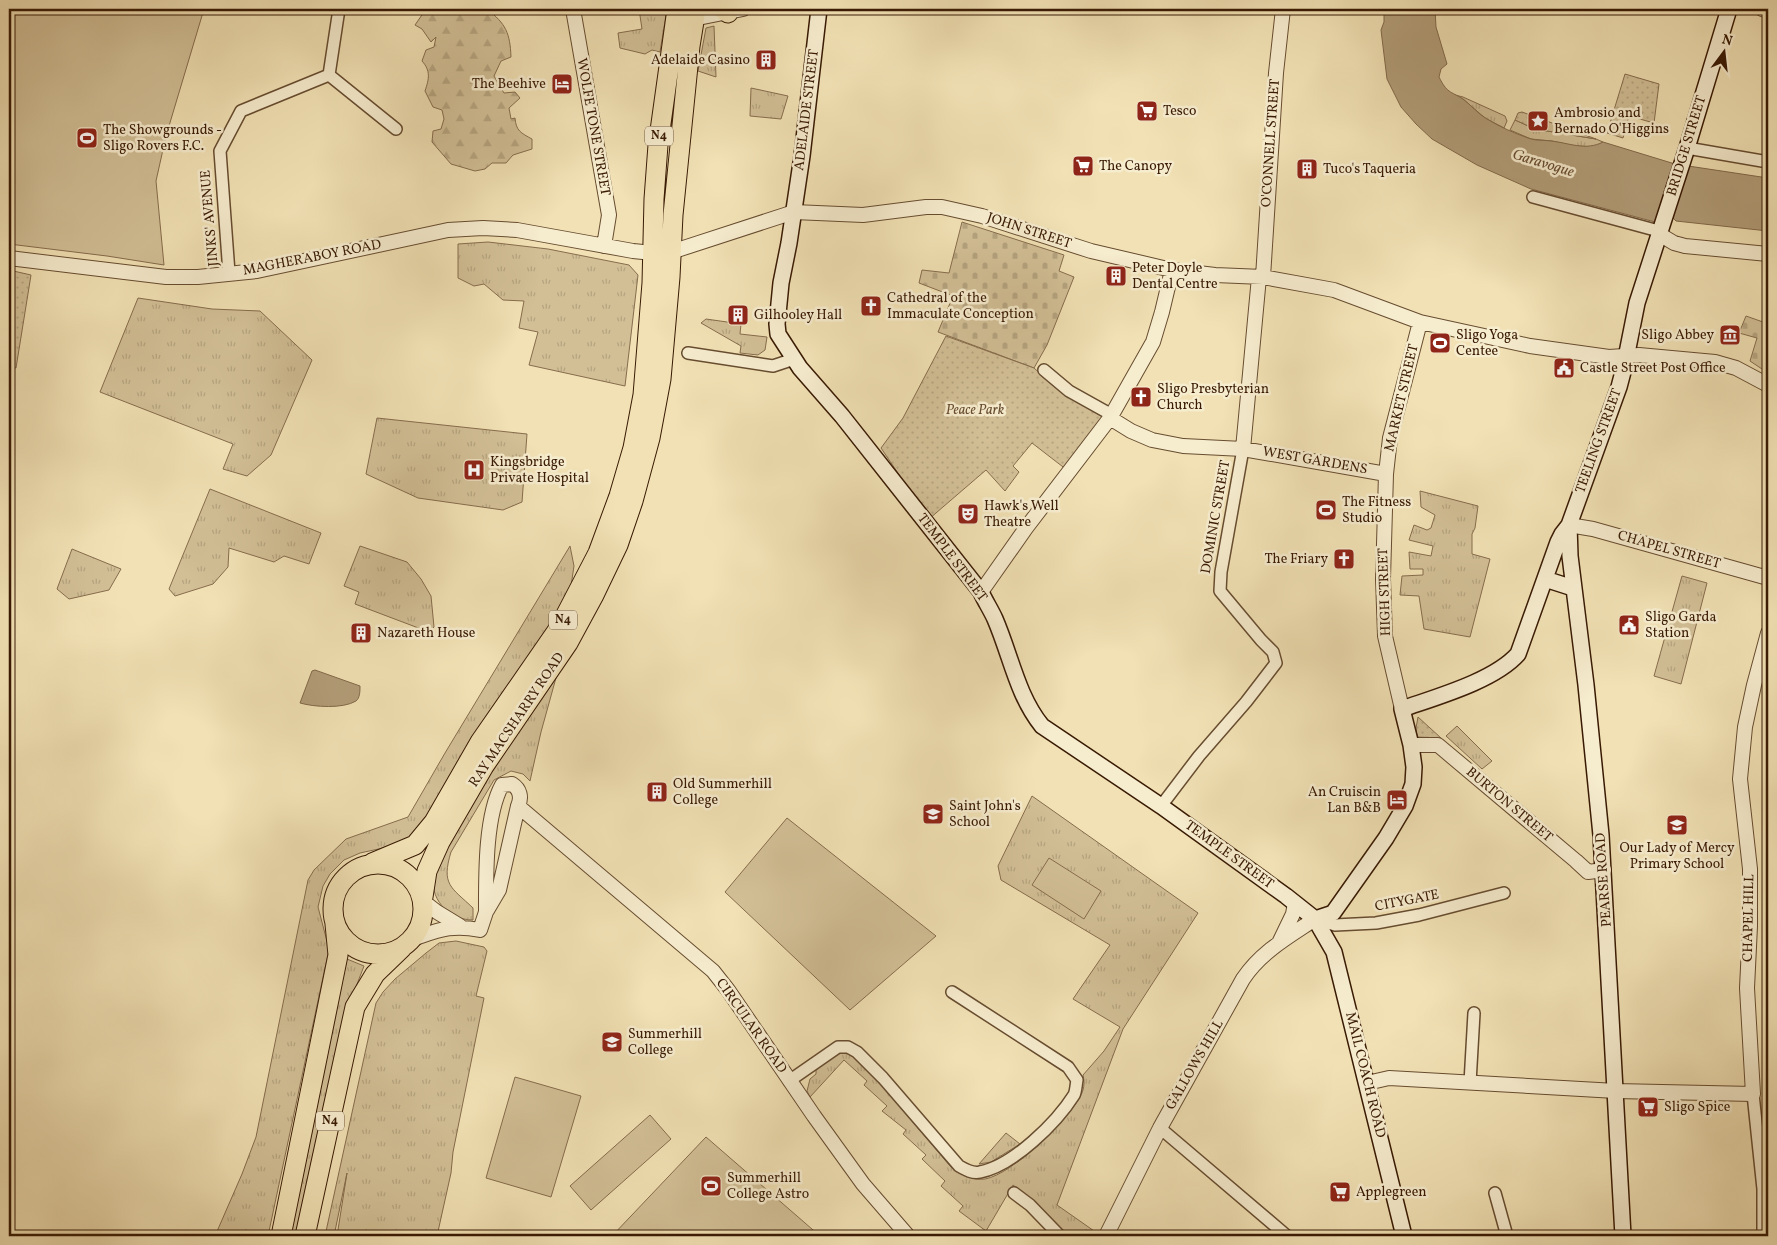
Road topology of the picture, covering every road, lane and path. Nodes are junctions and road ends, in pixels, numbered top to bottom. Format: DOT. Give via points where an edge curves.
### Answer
graph roads {
  1 [pos="339,9"];
  2 [pos="573,9"];
  3 [pos="819,9"];
  4 [pos="1283,9"];
  5 [pos="1729,9"];
  6 [pos="1762,9"];
  7 [pos="731,10"];
  8 [pos="1768,11"];
  9 [pos="685,14"];
  10 [pos="329,75"];
  11 [pos="396,129"];
  12 [pos="1687,148"];
  13 [pos="1768,162"];
  14 [pos="1533,197"];
  15 [pos="794,212"];
  16 [pos="1660,229"];
  17 [pos="608,247"];
  18 [pos="662,253"];
  19 [pos="1768,254"];
  20 [pos="9,258"];
  21 [pos="1172,270"];
  22 [pos="230,273"];
  23 [pos="1261,277"];
  24 [pos="1420,322"];
  25 [pos="688,353"];
  26 [pos="1627,356"];
  27 [pos="794,359"];
  28 [pos="1044,370"];
  29 [pos="1768,385"];
  30 [pos="1111,416"];
  31 [pos="1243,449"];
  32 [pos="1386,474"];
  33 [pos="1569,526"];
  34 [pos="1768,578"];
  35 [pos="1545,579"];
  36 [pos="1573,588"];
  37 [pos="980,592"];
  38 [pos="1768,633"];
  39 [pos="1402,709"];
  40 [pos="1411,745"];
  41 [pos="518,806"];
  42 [pos="1161,806"];
  43 [pos="372,863"];
  44 [pos="1604,870"];
  45 [pos="1504,893"];
  46 [pos="423,899"];
  47 [pos="1295,903"];
  48 [pos="486,912"];
  49 [pos="1314,918"];
  50 [pos="335,924"];
  51 [pos="460,926"];
  52 [pos="407,944"];
  53 [pos="1278,944"];
  54 [pos="952,992"];
  55 [pos="1474,1013"];
  56 [pos="790,1081"];
  57 [pos="1367,1083"];
  58 [pos="1470,1084"];
  59 [pos="1616,1091"];
  60 [pos="1753,1094"];
  61 [pos="1160,1128"];
  62 [pos="1014,1193"];
  63 [pos="1495,1193"];
  64 [pos="281,1236"];
  65 [pos="305,1236"];
  66 [pos="908,1236"];
  67 [pos="1060,1236"];
  68 [pos="1106,1236"];
  69 [pos="1287,1236"];
  70 [pos="1404,1236"];
  71 [pos="1507,1236"];
  72 [pos="1623,1236"];
  73 [pos="1764,1236"];
  1 -- 10 [label="street"];
  2 -- 17 [label="street, WOLFE TONE STREET" via="608,215"];
  3 -- 15 [label="main road, ADELAIDE STREET"];
  4 -- 23 [label="street, O'CONNELL STREET"];
  5 -- 12 [label="main road, BRIDGE STREET"];
  6 -- 8 [label="street"];
  7 -- 9 [label="street"];
  9 -- 18 [label="highway, N4" via="658,145"];
  10 -- 11 [label="street"];
  10 -- 22 [label="street, JINKS' AVENUE" via="240,111 228,134 220,151"];
  12 -- 13 [label="street"];
  12 -- 16 [label="main road, BRIDGE STREET"];
  14 -- 16 [label="street"];
  15 -- 18 [label="street"];
  15 -- 21 [label="street, JOHN STREET" via="863,215 926,207 953,209 1091,251"];
  15 -- 27 [label="main road, TEMPLE STREET" via="777,324 778,334"];
  16 -- 19 [label="street" via="1674,243 1684,246"];
  16 -- 26 [label="main road, BRIDGE STREET" via="1637,303"];
  17 -- 18 [label="street, MAGHERABOY ROAD"];
  17 -- 22 [label="street, MAGHERABOY ROAD" via="517,230 448,230 266,269"];
  18 -- 43 [label="highway, RAY MACSHARRY ROAD / N4" via="633,448 620,496 598,553 559,628 480,742 434,822 415,845"];
  18 -- 46 [label="highway, RAY MACSHARRY ROAD / N4" via="670,277 661,379 650,438 618,545 568,643 484,766 440,842 427,871"];
  20 -- 22 [label="street, MAGHERABOY ROAD" via="166,277"];
  21 -- 23 [label="street, JOHN STREET"];
  21 -- 30 [label="street" via="1153,342"];
  23 -- 24 [label="street, JOHN STREET" via="1334,290"];
  23 -- 31 [label="street, O'CONNELL STREET"];
  24 -- 26 [label="street, JOHN STREET" via="1530,346 1610,357"];
  24 -- 32 [label="street, MARKET STREET" via="1390,438"];
  25 -- 27 [label="street" via="773,366"];
  26 -- 29 [label="street, JOHN STREET" via="1715,362 1736,368"];
  26 -- 33 [label="main road, TEELING STREET"];
  27 -- 37 [label="main road, TEMPLE STREET"];
  28 -- 30 [label="street" via="1069,391"];
  30 -- 31 [label="street, WEST GARDENS" via="1131,431 1152,440 1183,446"];
  30 -- 37 [label="street"];
  31 -- 32 [label="street, WEST GARDENS"];
  31 -- 42 [label="street, DOMINIC STREET" via="1220,591 1273,652 1276,663"];
  32 -- 39 [label="street, HIGH STREET" via="1385,636"];
  33 -- 34 [label="street, CHAPEL STREET" via="1593,529"];
  33 -- 35 [label="main road" via="1562,534"];
  33 -- 36 [label="main road, PEARSE ROAD"];
  35 -- 36 [label="main road"];
  35 -- 39 [label="main road" via="1514,660 1475,682"];
  36 -- 44 [label="main road, PEARSE ROAD"];
  37 -- 42 [label="main road, TEMPLE STREET" via="995,619 1022,694 1042,726"];
  38 -- 60 [label="street, CHAPEL HILL" via="1745,727 1740,779 1750,869 1747,988"];
  39 -- 40 [label="main road"];
  40 -- 44 [label="street, BURTON STREET" via="1438,745 1588,872"];
  40 -- 49 [label="main road" via="1414,784 1404,806 1386,838 1333,913"];
  41 -- 48 [label="street" via="499,890"];
  41 -- 48 [label="street" via="518,788 512,784 502,785 491,817"];
  41 -- 56 [label="street, CIRCULAR ROAD" via="713,971"];
  42 -- 47 [label="main road, TEMPLE STREET"];
  43 -- 46 [label="highway" via="398,867 418,885"];
  43 -- 50 [label="highway, N4" via="348,874 339,885 332,911"];
  44 -- 59 [label="main road, PEARSE ROAD"];
  45 -- 49 [label="street, CITYGATE" via="1419,916 1376,923 1335,925"];
  46 -- 51 [label="street"];
  46 -- 52 [label="highway, N4" via="424,915 420,928"];
  47 -- 49 [label="main road, TEMPLE STREET"];
  47 -- 53 [label="street"];
  48 -- 51 [label="street" via="480,930"];
  49 -- 53 [label="street, GALLOWS HILL"];
  49 -- 57 [label="main road, MAIL COACH ROAD" via="1334,952"];
  50 -- 52 [label="highway" via="351,945 363,952 390,953"];
  50 -- 64 [label="highway, N4" via="338,955"];
  51 -- 52 [label="street" via="438,930"];
  52 -- 65 [label="highway, N4" via="375,974 355,1007"];
  53 -- 61 [label="street, GALLOWS HILL" via="1254,964 1244,979"];
  54 -- 56 [label="street" via="1068,1067 1077,1080 1075,1093 1041,1134 1017,1155 981,1172 974,1173 959,1166 883,1078 848,1047 838,1047"];
  55 -- 58 [label="street"];
  56 -- 66 [label="street, CIRCULAR ROAD" via="863,1184"];
  57 -- 58 [label="street" via="1390,1078"];
  57 -- 70 [label="main road, MAIL COACH ROAD"];
  58 -- 59 [label="street"];
  59 -- 60 [label="street"];
  59 -- 72 [label="main road, PEARSE ROAD"];
  60 -- 73 [label="street, CHAPEL HILL" via="1763,1189"];
  61 -- 68 [label="street, GALLOWS HILL"];
  61 -- 69 [label="street"];
  62 -- 67 [label="street"];
  63 -- 71 [label="street"];
}
